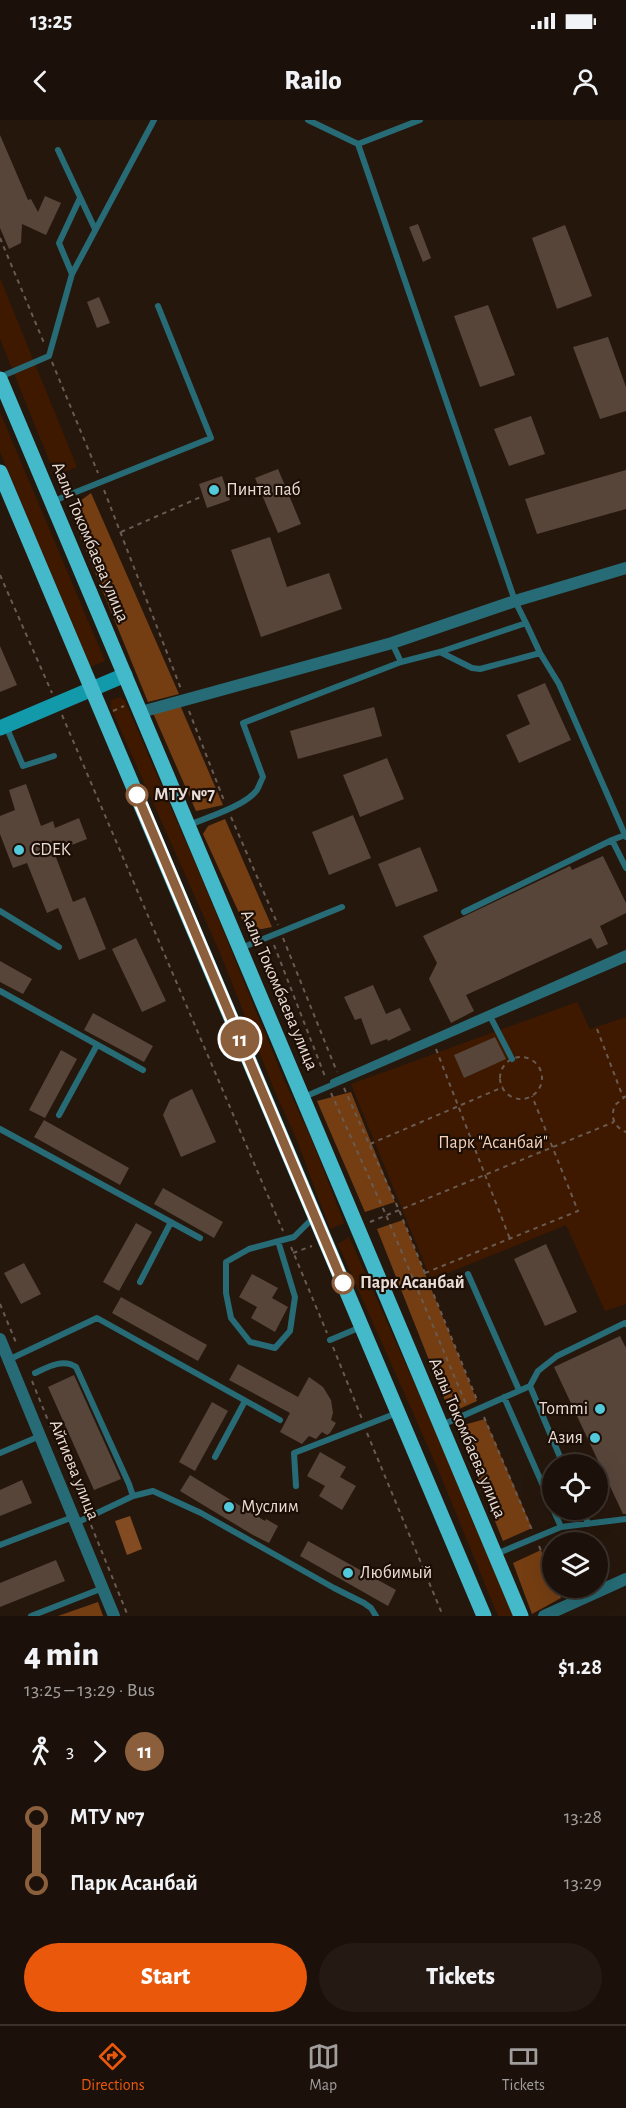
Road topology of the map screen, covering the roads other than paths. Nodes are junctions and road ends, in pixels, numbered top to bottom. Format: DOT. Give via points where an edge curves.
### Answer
graph roads {
  1 [pos="154,120"];
  2 [pos="308,120"];
  3 [pos="420,120"];
  4 [pos="358,144"];
  5 [pos="58,150"];
  6 [pos="80,198"];
  7 [pos="95,230"];
  8 [pos="72,274"];
  9 [pos="158,306"];
  10 [pos="0,378"];
  11 [pos="0,472"];
  12 [pos="50,502"];
  13 [pos="626,568"];
  14 [pos="515,601"];
  15 [pos="526,623"];
  16 [pos="392,643"];
  17 [pos="440,652"];
  18 [pos="540,653"];
  19 [pos="401,662"];
  20 [pos="125,675"];
  21 [pos="92,689"];
  22 [pos="134,708"];
  23 [pos="3,727"];
  24 [pos="54,756"];
  25 [pos="189,825"];
  26 [pos="625,836"];
  27 [pos="612,840"];
  28 [pos="626,868"];
  29 [pos="342,907"];
  30 [pos="0,911"];
  31 [pos="464,912"];
  32 [pos="59,947"];
  33 [pos="240,948"];
  34 [pos="626,953"];
  35 [pos="626,959"];
  36 [pos="0,991"];
  37 [pos="491,1018"];
  38 [pos="97,1044"];
  39 [pos="512,1059"];
  40 [pos="143,1071"];
  41 [pos="340,1080"];
  42 [pos="303,1097"];
  43 [pos="59,1115"];
  44 [pos="0,1129"];
  45 [pos="315,1216"];
  46 [pos="171,1222"];
  47 [pos="200,1238"];
  48 [pos="278,1241"];
  49 [pos="468,1274"];
  50 [pos="140,1282"];
  51 [pos="626,1324"];
  52 [pos="362,1327"];
  53 [pos="330,1340"];
  54 [pos="1,1345"];
  55 [pos="8,1359"];
  56 [pos="33,1374"];
  57 [pos="530,1386"];
  58 [pos="519,1390"];
  59 [pos="504,1397"];
  60 [pos="245,1401"];
  61 [pos="398,1413"];
  62 [pos="280,1420"];
  63 [pos="441,1425"];
  64 [pos="40,1436"];
  65 [pos="0,1453"];
  66 [pos="559,1454"];
  67 [pos="215,1457"];
  68 [pos="542,1483"];
  69 [pos="296,1486"];
  70 [pos="133,1496"];
  71 [pos="626,1519"];
  72 [pos="74,1520"];
  73 [pos="558,1520"];
  74 [pos="586,1520"];
  75 [pos="588,1524"];
  76 [pos="561,1527"];
  77 [pos="0,1545"];
  78 [pos="495,1554"];
  79 [pos="626,1579"];
  80 [pos="103,1588"];
  81 [pos="31,1616"];
  82 [pos="114,1616"];
  83 [pos="376,1616"];
  84 [pos="484,1616"];
  85 [pos="521,1616"];
  86 [pos="544,1616"];
  1 -- 7 [label="lane"];
  2 -- 4 [label="lane"];
  3 -- 4 [label="lane"];
  4 -- 14 [label="lane"];
  5 -- 6 [label="lane"];
  6 -- 7 [label="lane"];
  6 -- 8 [label="lane" via="59,243"];
  7 -- 8 [label="lane"];
  8 -- 10 [label="lane" via="49,356"];
  9 -- 12 [label="lane" via="211,438"];
  10 -- 12 [label="main road, Аалы Токомбаева улица"];
  11 -- 21 [label="main road"];
  12 -- 20 [label="main road, Аалы Токомбаева улица"];
  13 -- 14 [label="street"];
  14 -- 15 [label="lane"];
  14 -- 16 [label="street"];
  15 -- 17 [label="lane"];
  15 -- 18 [label="lane"];
  16 -- 19 [label="lane"];
  16 -- 22 [label="street" via="185,699"];
  17 -- 18 [label="lane" via="480,669"];
  17 -- 19 [label="lane"];
  18 -- 26 [label="lane" via="559,684"];
  19 -- 25 [label="lane" via="243,723 263,777 257,790 227,809"];
  20 -- 21 [label="main road"];
  20 -- 22 [label="main road, Аалы Токомбаева улица"];
  21 -- 23 [label="main road"];
  21 -- 45 [label="main road"];
  22 -- 25 [label="main road, Аалы Токомбаева улица"];
  23 -- 24 [label="lane" via="23,766"];
  25 -- 33 [label="main road, Аалы Токомбаева улица"];
  26 -- 27 [label="lane"];
  27 -- 28 [label="lane"];
  27 -- 31 [label="lane"];
  29 -- 33 [label="lane"];
  30 -- 32 [label="lane"];
  33 -- 42 [label="main road, Аалы Токомбаева улица"];
  34 -- 41 [label="lane"];
  35 -- 37 [label="lane"];
  36 -- 38 [label="lane"];
  37 -- 39 [label="lane"];
  37 -- 41 [label="lane"];
  38 -- 40 [label="lane"];
  38 -- 43 [label="lane"];
  41 -- 42 [label="lane"];
  42 -- 63 [label="main road, Аалы Токомбаева улица"];
  44 -- 46 [label="lane"];
  45 -- 48 [label="lane" via="294,1237"];
  45 -- 52 [label="main road"];
  46 -- 47 [label="lane"];
  46 -- 50 [label="lane"];
  48 -- 48 [label="lane" via="249,1249 226,1262 231,1318 250,1342 275,1348 290,1331 295,1297"];
  49 -- 58 [label="lane"];
  51 -- 57 [label="lane" via="557,1356 538,1371"];
  52 -- 53 [label="lane"];
  52 -- 61 [label="main road"];
  54 -- 55 [label="street, Айтиева улица"];
  55 -- 60 [label="lane" via="97,1318"];
  55 -- 64 [label="street, Айтиева улица"];
  56 -- 70 [label="lane" via="62,1363 76,1367"];
  57 -- 58 [label="lane"];
  57 -- 66 [label="lane"];
  58 -- 59 [label="lane"];
  59 -- 63 [label="lane"];
  59 -- 68 [label="lane"];
  60 -- 62 [label="lane"];
  60 -- 67 [label="lane"];
  61 -- 69 [label="lane" via="294,1453"];
  61 -- 84 [label="main road"];
  63 -- 78 [label="main road, Аалы Токомбаева улица"];
  64 -- 65 [label="lane"];
  64 -- 72 [label="street, Айтиева улица"];
  70 -- 72 [label="lane" via="88,1518"];
  70 -- 83 [label="lane" via="153,1491 166,1495 364,1603"];
  71 -- 75 [label="lane"];
  72 -- 77 [label="lane"];
  72 -- 80 [label="street, Айтиева улица"];
  73 -- 76 [label="lane"];
  74 -- 75 [label="lane"];
  75 -- 76 [label="lane"];
  76 -- 78 [label="lane"];
  78 -- 85 [label="main road, Аалы Токомбаева улица"];
  79 -- 86 [label="street"];
  80 -- 81 [label="lane"];
  80 -- 82 [label="street, Айтиева улица"];
}
